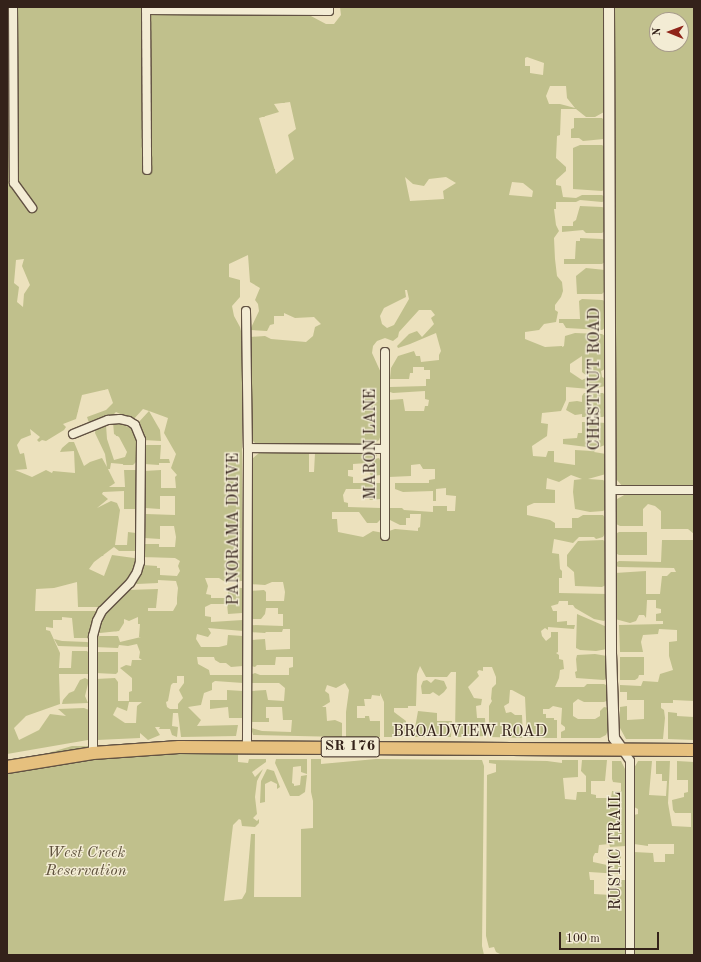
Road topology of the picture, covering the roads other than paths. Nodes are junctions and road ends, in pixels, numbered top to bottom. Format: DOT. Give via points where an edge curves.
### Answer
graph roads {
  1 [pos="13,7"];
  2 [pos="608,7"];
  3 [pos="146,8"];
  4 [pos="329,9"];
  5 [pos="146,170"];
  6 [pos="32,208"];
  7 [pos="246,311"];
  8 [pos="385,352"];
  9 [pos="72,434"];
  10 [pos="248,448"];
  11 [pos="385,449"];
  12 [pos="610,490"];
  13 [pos="694,490"];
  14 [pos="385,536"];
  15 [pos="247,747"];
  16 [pos="622,749"];
  17 [pos="694,750"];
  18 [pos="92,753"];
  19 [pos="7,767"];
  20 [pos="630,955"];
  1 -- 6 [label="street" via="14,183"];
  2 -- 12 [label="street, CHESTNUT ROAD"];
  3 -- 4 [label="street"];
  3 -- 5 [label="street"];
  7 -- 10 [label="street, PANORAMA DRIVE"];
  8 -- 11 [label="street, MARON LANE"];
  9 -- 18 [label="street" via="108,420 120,419 135,425 141,440 141,554 137,572 102,610 97,621 93,645"];
  10 -- 11 [label="street"];
  10 -- 15 [label="street, PANORAMA DRIVE"];
  11 -- 14 [label="street, MARON LANE"];
  12 -- 13 [label="street"];
  12 -- 16 [label="street, CHESTNUT ROAD" via="614,738"];
  15 -- 16 [label="main road, BROADVIEW ROAD / SR 176"];
  15 -- 18 [label="main road, BROADVIEW ROAD / SR 176" via="164,748"];
  16 -- 17 [label="main road, BROADVIEW ROAD / SR 176"];
  16 -- 20 [label="street, RUSTIC TRAIL" via="630,761"];
  18 -- 19 [label="main road, BROADVIEW ROAD / SR 176"];
}
